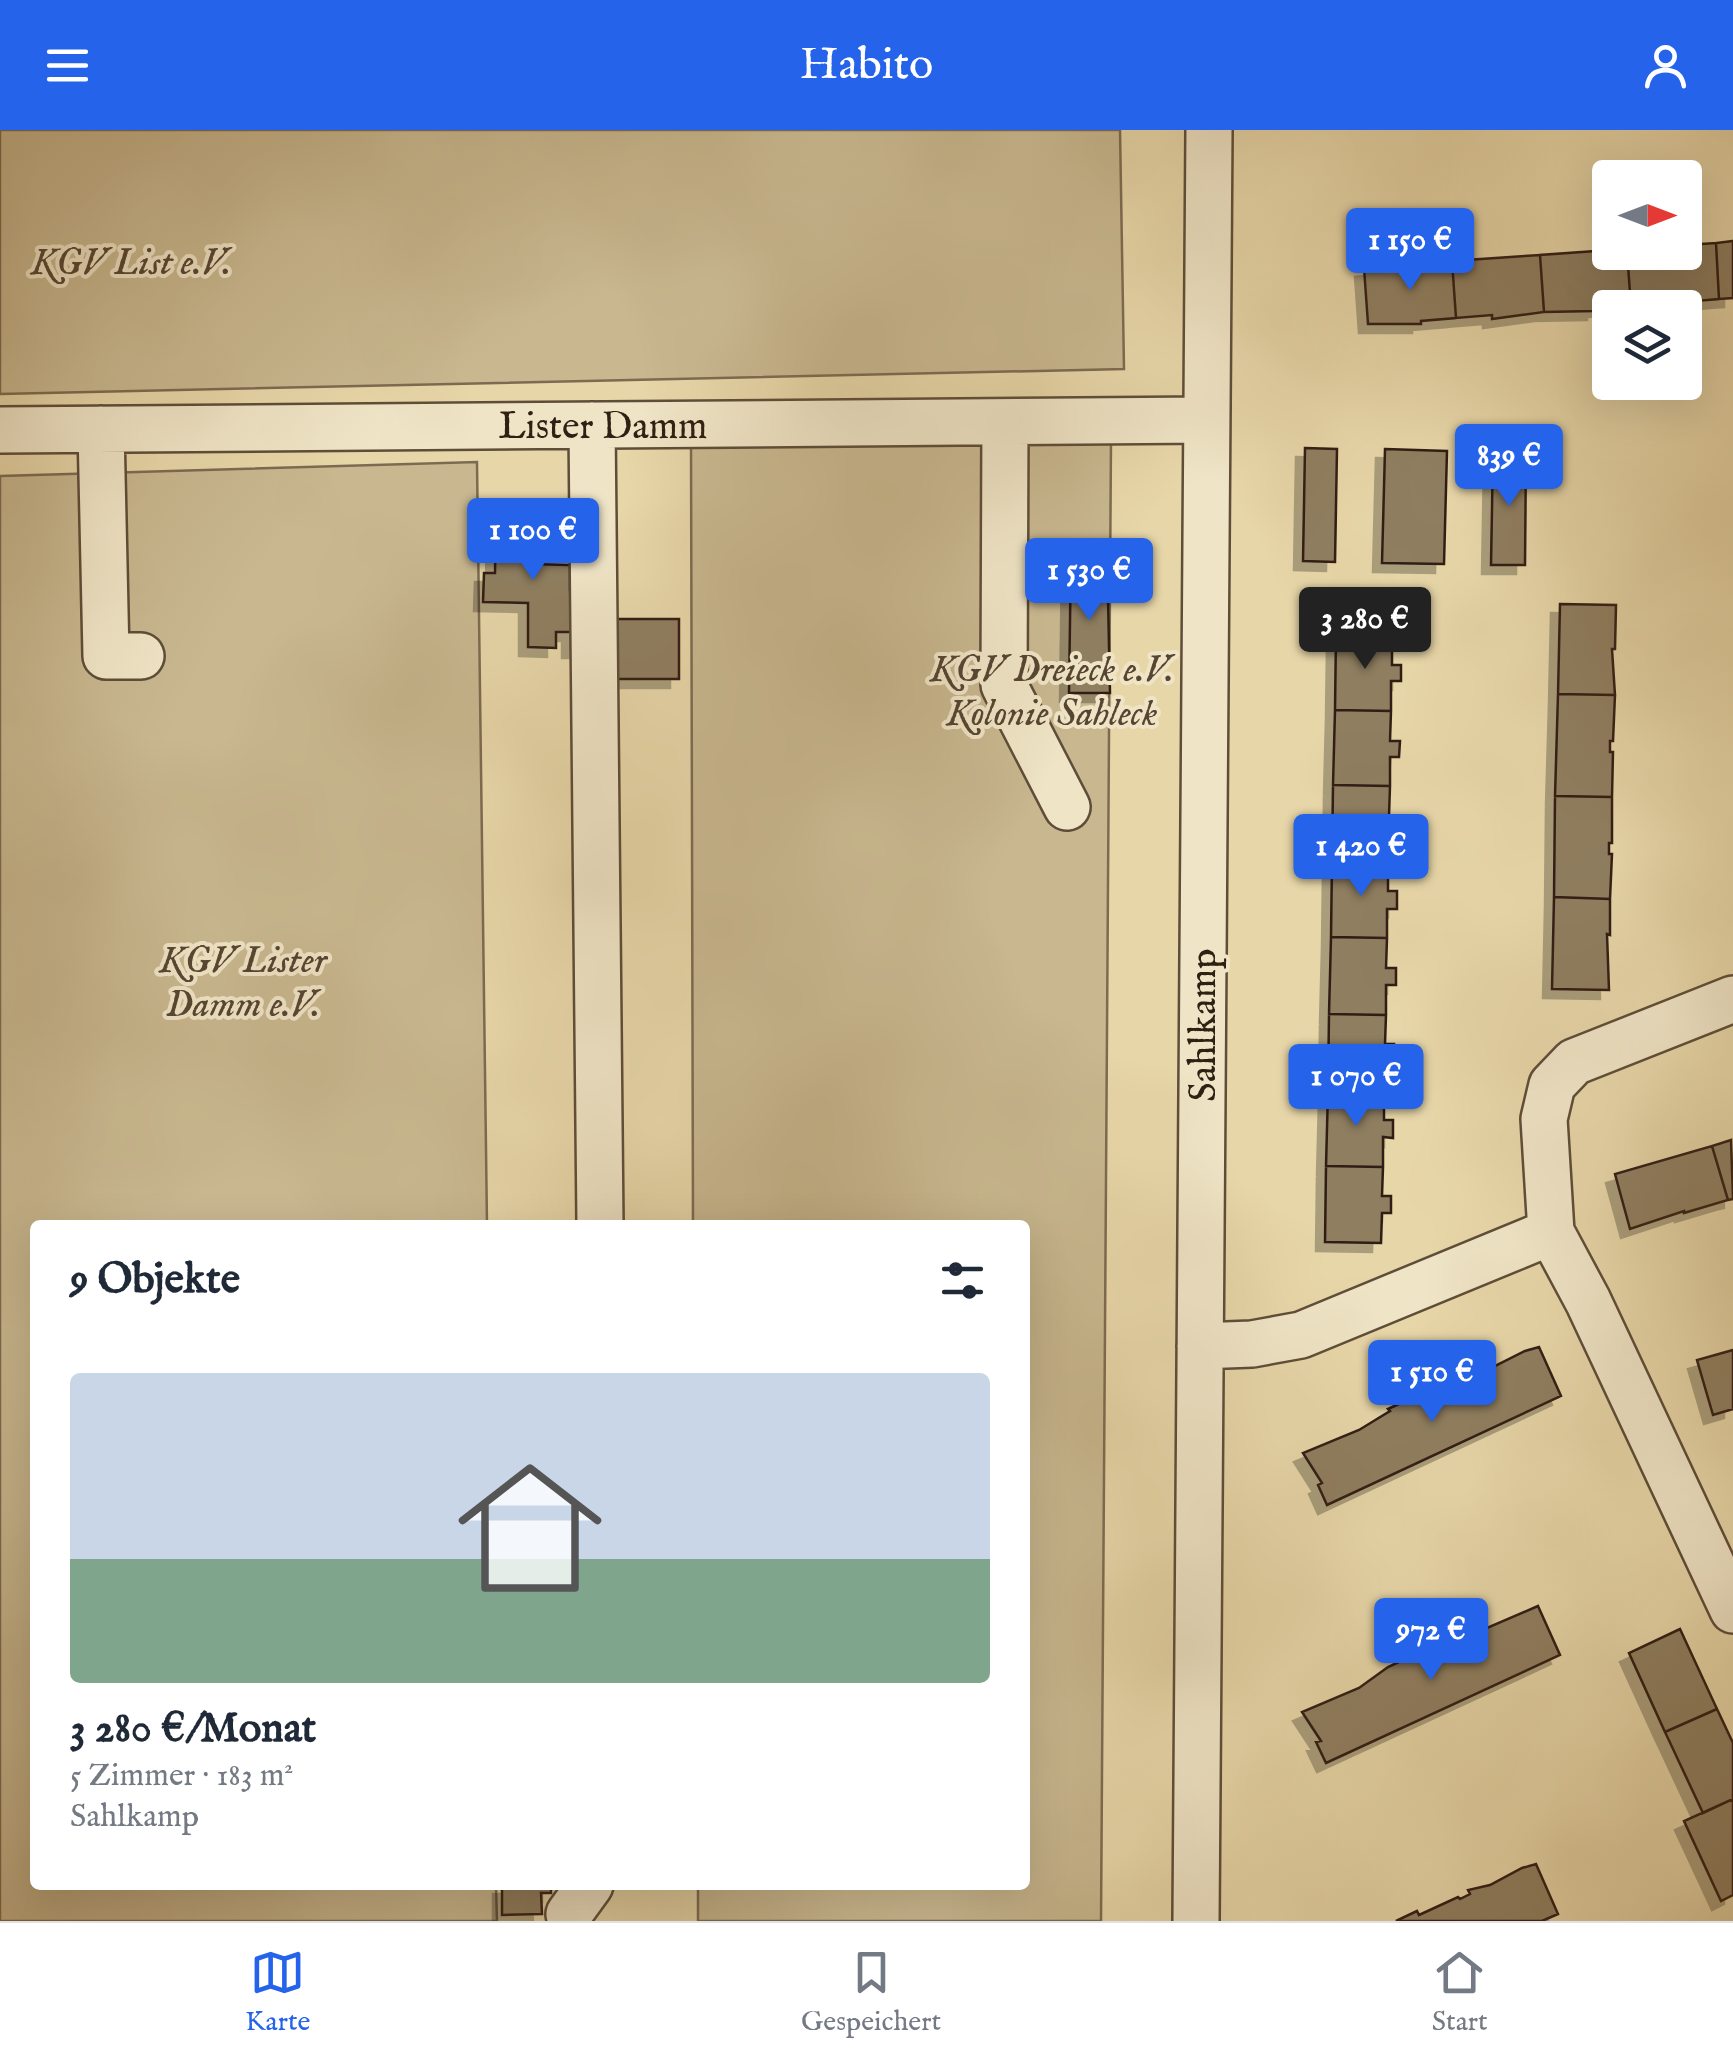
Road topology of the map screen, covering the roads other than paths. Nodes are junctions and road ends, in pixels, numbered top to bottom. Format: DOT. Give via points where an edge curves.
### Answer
graph roads {
  1 [pos="1208,130"];
  2 [pos="1206,420"];
  3 [pos="1005,422"];
  4 [pos="592,425"];
  5 [pos="101,429"];
  6 [pos="0,430"];
  7 [pos="141,656"];
  8 [pos="1067,807"];
  9 [pos="1733,999"];
  10 [pos="600,1220"];
  11 [pos="1551,1232"];
  12 [pos="1200,1346"];
  13 [pos="1733,1610"];
  14 [pos="1196,1921"];
  1 -- 2 [label="street, Sahlkamp"];
  2 -- 3 [label="street, Lister Damm"];
  2 -- 12 [label="street, Sahlkamp"];
  3 -- 4 [label="street, Lister Damm"];
  3 -- 8 [label="street" via="1004,685"];
  4 -- 5 [label="street, Lister Damm"];
  4 -- 10 [label="street"];
  5 -- 6 [label="street, Lister Damm"];
  5 -- 7 [label="street" via="106,656"];
  9 -- 11 [label="street" via="1574,1062 1552,1085 1544,1118"];
  11 -- 12 [label="street" via="1301,1336"];
  11 -- 13 [label="street"];
  12 -- 14 [label="street, Sahlkamp"];
}
